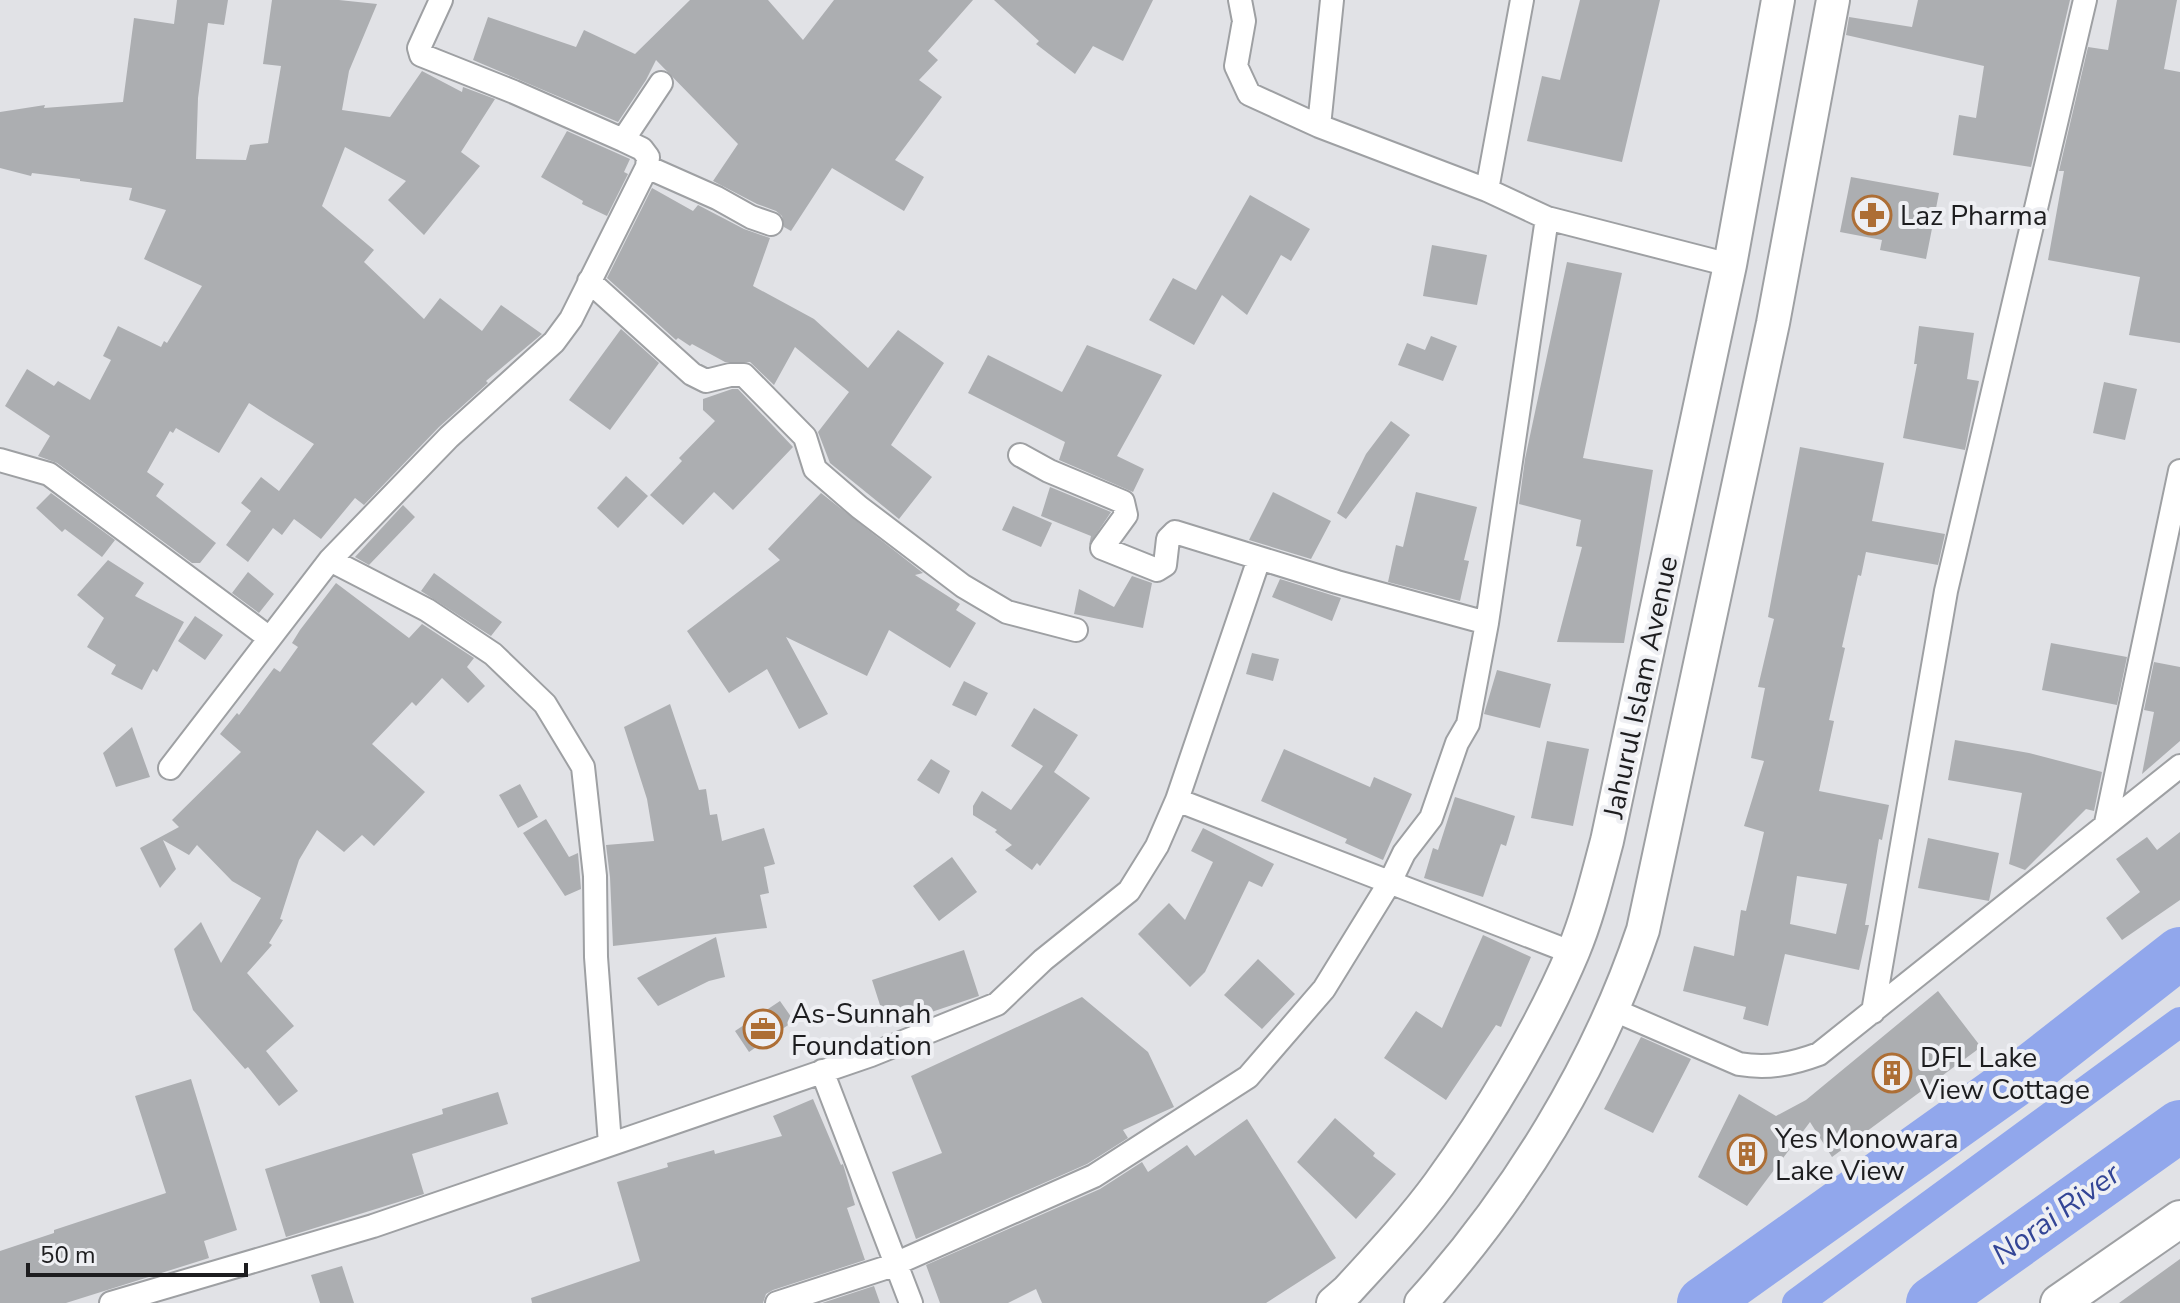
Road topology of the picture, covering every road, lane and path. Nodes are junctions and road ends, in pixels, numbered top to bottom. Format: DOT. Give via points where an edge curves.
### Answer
graph roads {
  1 [pos="441,0"];
  2 [pos="1240,0"];
  3 [pos="1332,0"];
  4 [pos="1522,0"];
  5 [pos="1778,0"];
  6 [pos="1833,0"];
  7 [pos="2085,0"];
  8 [pos="661,83"];
  9 [pos="1319,126"];
  10 [pos="623,140"];
  11 [pos="647,167"];
  12 [pos="1487,190"];
  13 [pos="1547,218"];
  14 [pos="771,224"];
  15 [pos="1730,265"];
  16 [pos="589,281"];
  17 [pos="1020,455"];
  18 [pos="0,460"];
  19 [pos="2180,471"];
  20 [pos="1259,559"];
  21 [pos="330,560"];
  22 [pos="1487,623"];
  23 [pos="1076,630"];
  24 [pos="268,637"];
  25 [pos="2180,766"];
  26 [pos="170,768"];
  27 [pos="1177,800"];
  28 [pos="2106,823"];
  29 [pos="1390,882"];
  30 [pos="1573,953"];
  31 [pos="1614,1010"];
  32 [pos="1873,1012"];
  33 [pos="822,1071"];
  34 [pos="610,1144"];
  35 [pos="2180,1219"];
  36 [pos="896,1263"];
  37 [pos="111,1303"];
  38 [pos="777,1303"];
  39 [pos="911,1303"];
  40 [pos="1333,1303"];
  41 [pos="1421,1303"];
  42 [pos="2059,1303"];
  1 -- 10 [label="street" via="418,53"];
  2 -- 9 [label="street" via="1244,21 1236,66 1249,94"];
  3 -- 9 [label="street"];
  4 -- 12 [label="street"];
  5 -- 15 [label="street, Jahurul Islam Avenue"];
  6 -- 31 [label="street, Jahurul Islam Avenue" via="1773,323 1643,930"];
  7 -- 32 [label="street" via="1946,591"];
  8 -- 10 [label="street"];
  9 -- 12 [label="street"];
  10 -- 11 [label="street" via="642,149"];
  11 -- 14 [label="street"];
  11 -- 16 [label="street"];
  12 -- 13 [label="street"];
  13 -- 15 [label="street"];
  13 -- 22 [label="street"];
  15 -- 30 [label="street, Jahurul Islam Avenue" via="1607,841"];
  16 -- 21 [label="street" via="554,342 449,437"];
  16 -- 23 [label="street" via="692,374 706,381 744,375 805,437 815,469 963,586 1007,612"];
  17 -- 20 [label="street" via="1123,502 1126,515 1105,541 1105,551 1163,569 1168,539 1175,532"];
  18 -- 24 [label="street" via="49,474"];
  19 -- 28 [label="street"];
  20 -- 22 [label="street"];
  20 -- 27 [label="street"];
  21 -- 24 [label="street"];
  21 -- 34 [label="street" via="427,610 493,654 545,704 583,767 595,876"];
  22 -- 29 [label="street" via="1468,724 1431,818"];
  24 -- 26 [label="street"];
  25 -- 28 [label="street"];
  27 -- 29 [label="street"];
  27 -- 33 [label="street" via="1129,891 997,1004"];
  28 -- 32 [label="street"];
  29 -- 30 [label="street"];
  29 -- 36 [label="street" via="1324,989 1248,1077 1094,1176"];
  30 -- 40 [label="street, Jahurul Islam Avenue" via="1481,1123 1438,1185"];
  31 -- 32 [label="street" via="1739,1064 1761,1067 1819,1054"];
  31 -- 41 [label="street, Jahurul Islam Avenue" via="1529,1162"];
  33 -- 34 [label="street"];
  33 -- 36 [label="street"];
  34 -- 37 [label="street" via="373,1226"];
  35 -- 42 [label="main road"];
  36 -- 38 [label="street"];
  36 -- 39 [label="street"];
}
